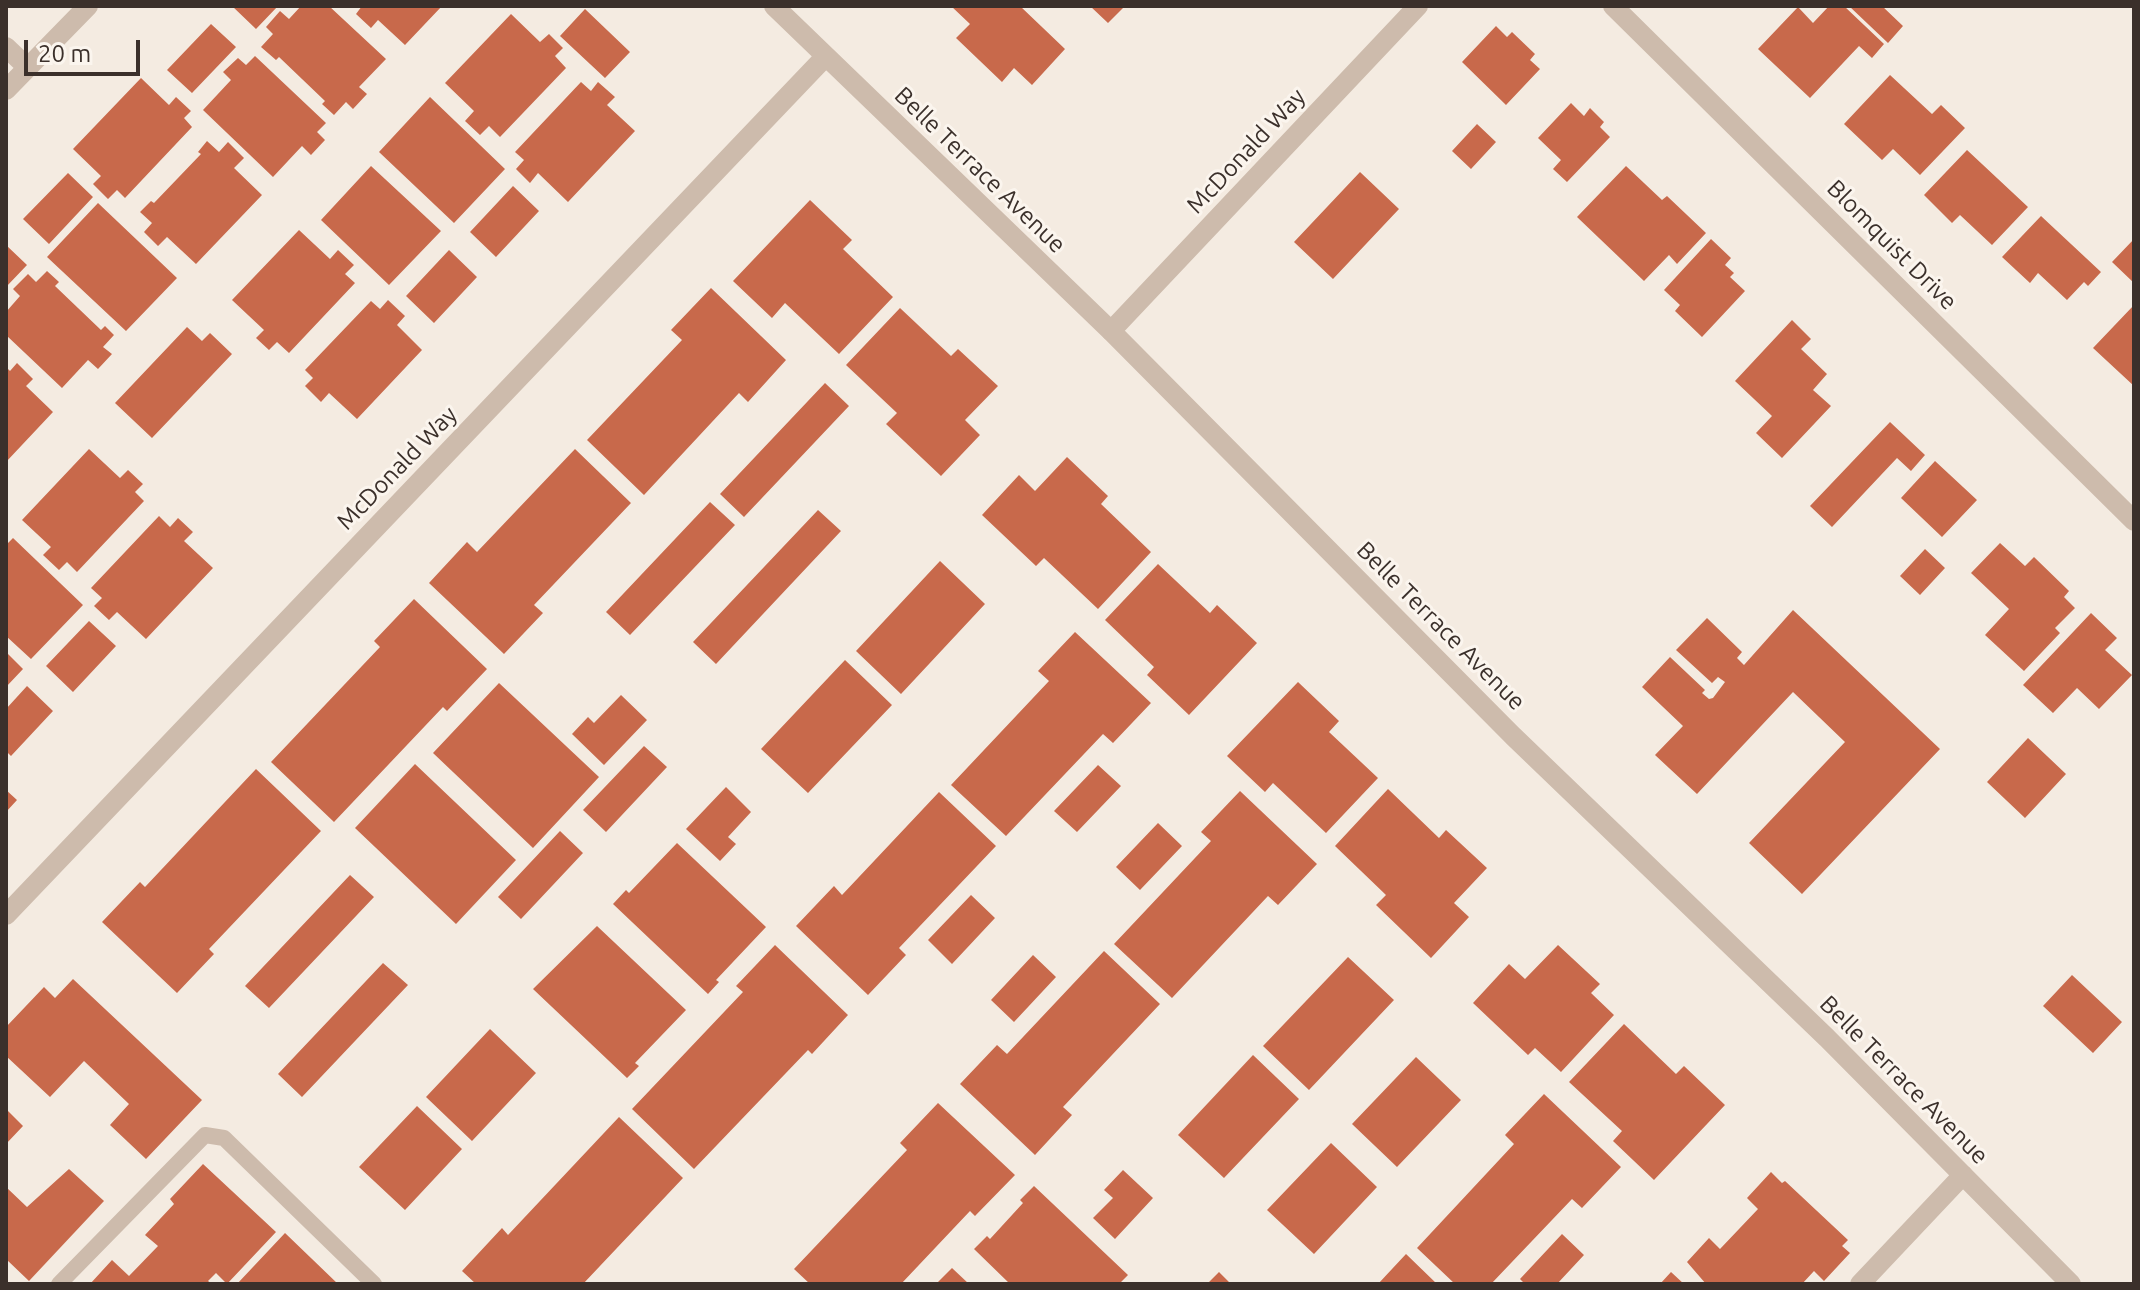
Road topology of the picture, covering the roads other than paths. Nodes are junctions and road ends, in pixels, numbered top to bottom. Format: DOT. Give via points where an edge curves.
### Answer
graph roads {
  1 [pos="88,6"];
  2 [pos="774,6"];
  3 [pos="1418,6"];
  4 [pos="1613,6"];
  5 [pos="6,47"];
  6 [pos="825,57"];
  7 [pos="27,67"];
  8 [pos="6,90"];
  9 [pos="1111,331"];
  10 [pos="2134,521"];
  11 [pos="6,915"];
  12 [pos="1963,1175"];
  13 [pos="59,1284"];
  14 [pos="374,1284"];
  15 [pos="1860,1284"];
  16 [pos="2071,1284"];
  1 -- 7 [label="street"];
  2 -- 6 [label="street, Belle Terrace Avenue"];
  3 -- 9 [label="street, McDonald Way"];
  4 -- 10 [label="street, Blomquist Drive"];
  5 -- 7 [label="street"];
  6 -- 9 [label="street, Belle Terrace Avenue"];
  6 -- 11 [label="street, McDonald Way"];
  7 -- 8 [label="street"];
  9 -- 12 [label="street, Belle Terrace Avenue" via="1513,736"];
  12 -- 15 [label="street"];
  12 -- 16 [label="street, Belle Terrace Avenue"];
  13 -- 14 [label="lane" via="205,1135 214,1135 224,1138"];
}
